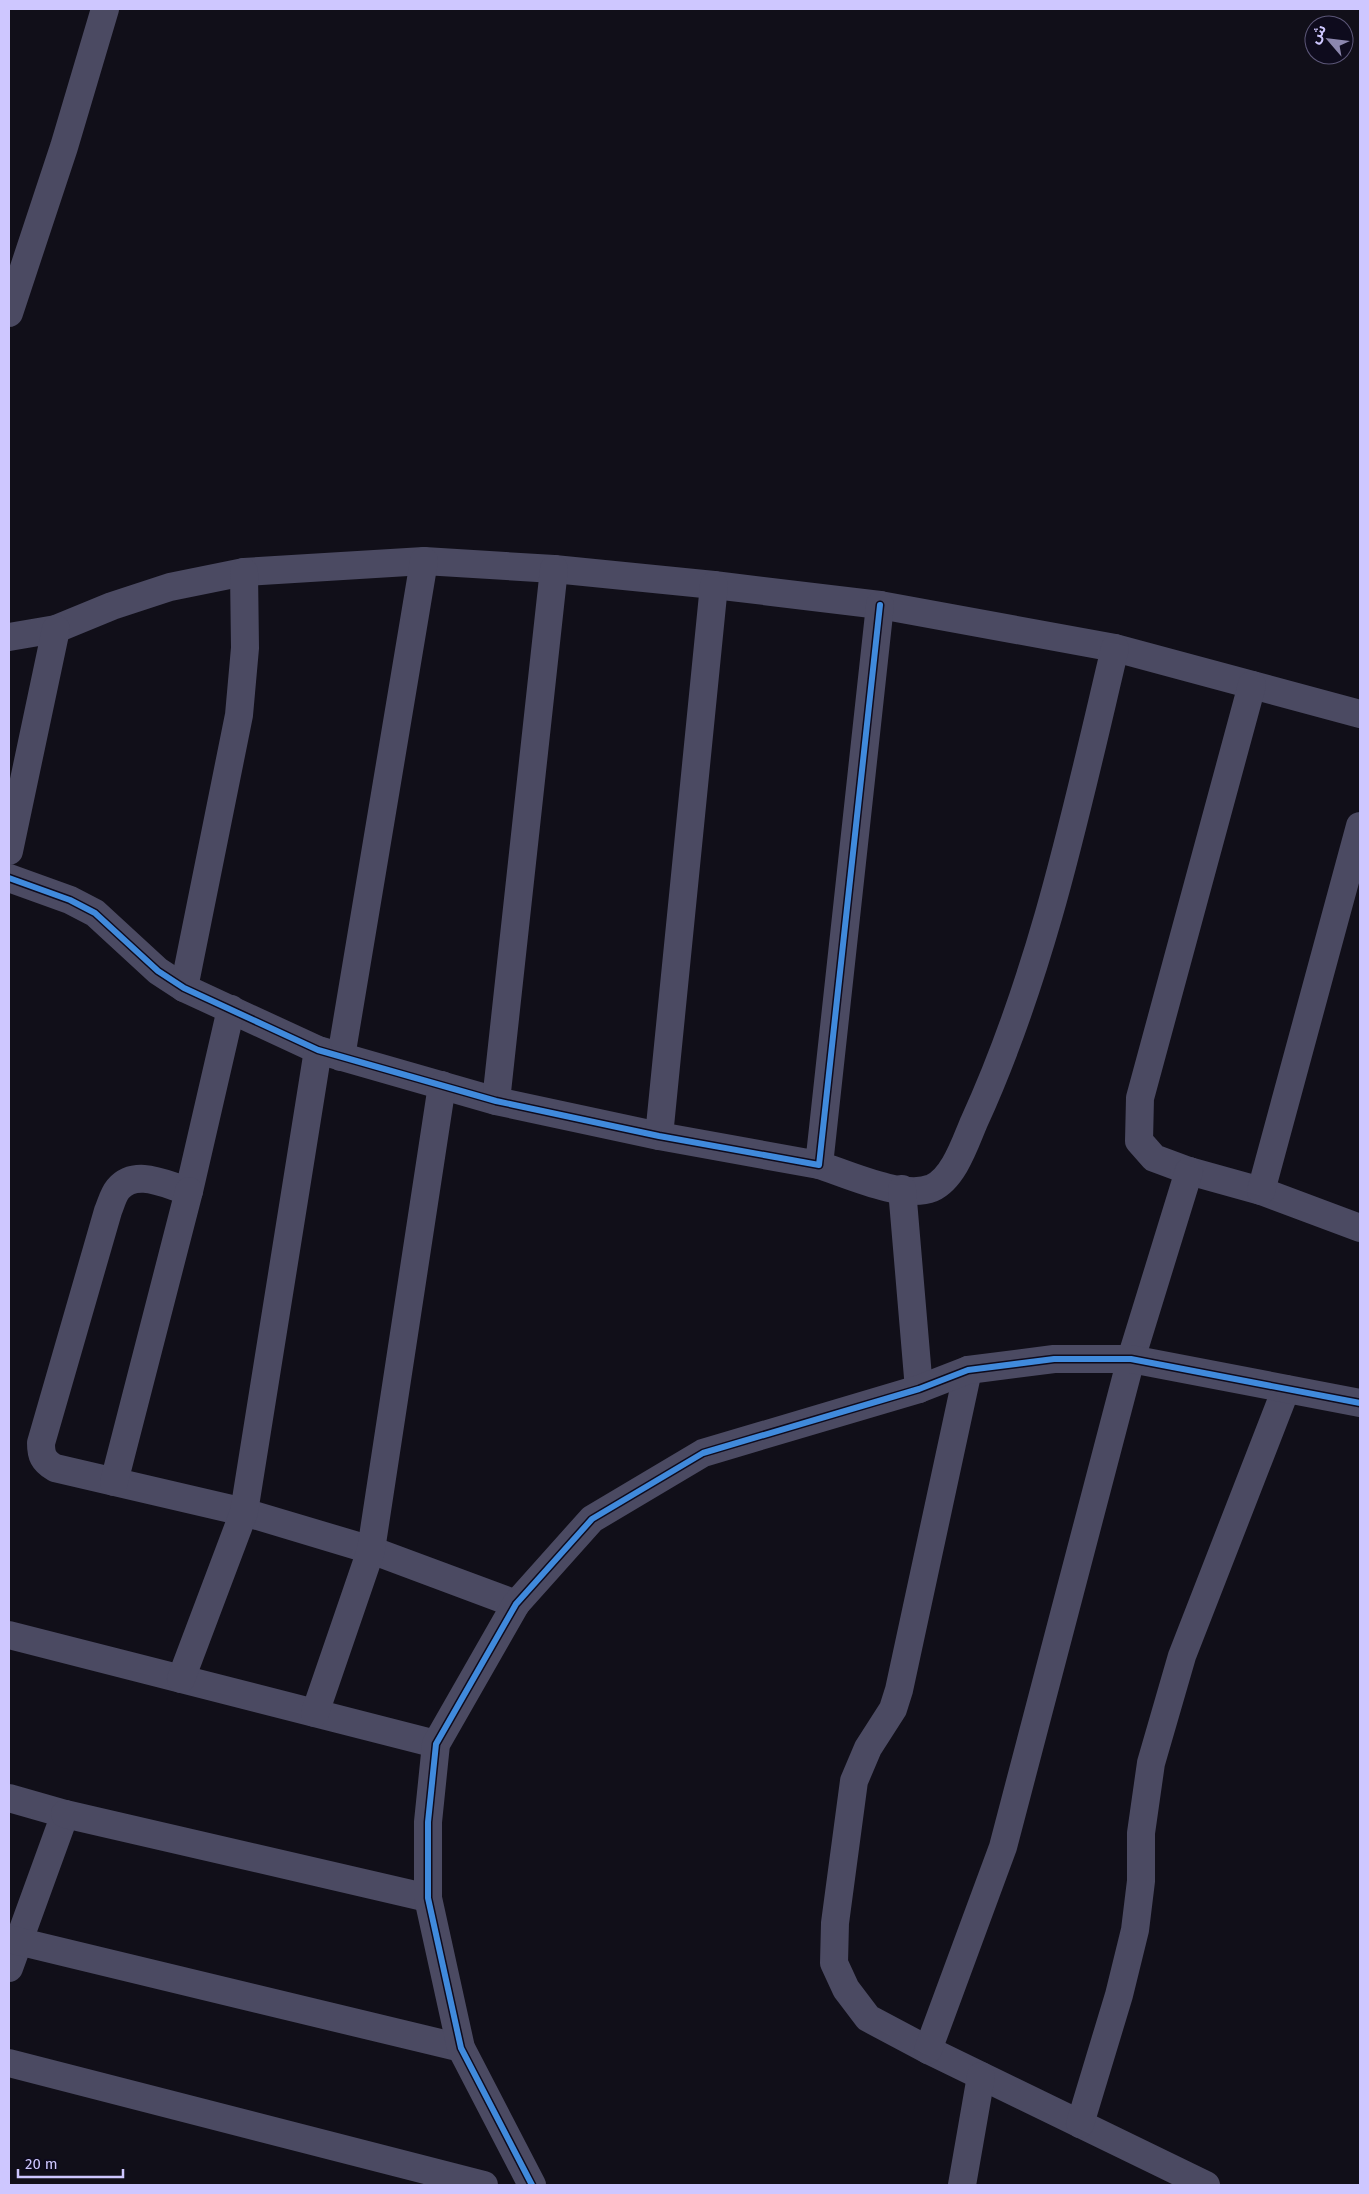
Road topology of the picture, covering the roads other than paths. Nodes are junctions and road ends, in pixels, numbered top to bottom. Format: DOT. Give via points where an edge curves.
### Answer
graph roads {
  1 [pos="105,9"];
  2 [pos="9,313"];
  3 [pos="424,561"];
  4 [pos="554,569"];
  5 [pos="244,572"];
  6 [pos="714,585"];
  7 [pos="880,605"];
  8 [pos="56,630"];
  9 [pos="9,637"];
  10 [pos="1115,648"];
  11 [pos="1252,685"];
  12 [pos="1360,714"];
  13 [pos="1360,826"];
  14 [pos="9,851"];
  15 [pos="9,878"];
  16 [pos="184,988"];
  17 [pos="231,1009"];
  18 [pos="330,1054"];
  19 [pos="442,1085"];
  20 [pos="496,1101"];
  21 [pos="659,1136"];
  22 [pos="819,1165"];
  23 [pos="1189,1170"];
  24 [pos="902,1189"];
  25 [pos="188,1191"];
  26 [pos="1261,1191"];
  27 [pos="1360,1228"];
  28 [pos="1131,1359"];
  29 [pos="968,1370"];
  30 [pos="919,1389"];
  31 [pos="1286,1389"];
  32 [pos="1360,1403"];
  33 [pos="114,1482"];
  34 [pos="244,1512"];
  35 [pos="371,1550"];
  36 [pos="516,1604"];
  37 [pos="9,1635"];
  38 [pos="181,1679"];
  39 [pos="315,1713"];
  40 [pos="436,1744"];
  41 [pos="9,1798"];
  42 [pos="65,1814"];
  43 [pos="428,1898"];
  44 [pos="14,1940"];
  45 [pos="9,1968"];
  46 [pos="461,2048"];
  47 [pos="928,2050"];
  48 [pos="9,2063"];
  49 [pos="981,2076"];
  50 [pos="1080,2124"];
  51 [pos="1199,2184"];
  52 [pos="484,2185"];
  53 [pos="532,2185"];
  54 [pos="962,2185"];
  1 -- 2 [label="street"];
  3 -- 4 [label="street"];
  3 -- 5 [label="street"];
  3 -- 18 [label="street"];
  4 -- 6 [label="street"];
  4 -- 20 [label="street"];
  5 -- 8 [label="street" via="170,586"];
  5 -- 16 [label="street" via="245,648 239,715"];
  6 -- 7 [label="street"];
  6 -- 21 [label="street"];
  7 -- 10 [label="street"];
  7 -- 22 [label="street"];
  8 -- 9 [label="street"];
  8 -- 14 [label="street"];
  10 -- 11 [label="street"];
  10 -- 24 [label="street" via="1056,892 1020,1006 987,1094 948,1175 933,1187 914,1192"];
  11 -- 12 [label="street"];
  11 -- 23 [label="street" via="1140,1098 1139,1141 1154,1158"];
  13 -- 26 [label="street"];
  15 -- 16 [label="street" via="70,900 95,913 158,970"];
  16 -- 17 [label="street"];
  17 -- 18 [label="street"];
  17 -- 25 [label="street"];
  18 -- 19 [label="street"];
  18 -- 34 [label="street"];
  19 -- 20 [label="street"];
  19 -- 35 [label="street"];
  20 -- 21 [label="street"];
  21 -- 22 [label="street"];
  22 -- 24 [label="street"];
  23 -- 26 [label="street"];
  23 -- 28 [label="street"];
  24 -- 30 [label="street"];
  25 -- 33 [label="street"];
  25 -- 33 [label="street" via="143,1178 128,1180 117,1190 108,1211 41,1442 41,1454 54,1468"];
  26 -- 27 [label="street"];
  28 -- 29 [label="street" via="1054,1359"];
  28 -- 31 [label="street"];
  28 -- 47 [label="street" via="1003,1848"];
  29 -- 30 [label="street"];
  29 -- 47 [label="street" via="899,1690 893,1709 868,1748 854,1781 835,1923 834,1963 846,1989 868,2018"];
  30 -- 36 [label="street" via="703,1453 592,1519"];
  31 -- 32 [label="street"];
  31 -- 50 [label="street" via="1182,1656 1156,1745 1142,1833 1136,1930"];
  33 -- 34 [label="street"];
  34 -- 35 [label="street"];
  34 -- 38 [label="street"];
  35 -- 36 [label="street"];
  35 -- 39 [label="street"];
  36 -- 40 [label="street"];
  37 -- 38 [label="street"];
  38 -- 39 [label="street"];
  39 -- 40 [label="street"];
  40 -- 43 [label="street" via="428,1822"];
  41 -- 42 [label="street"];
  42 -- 43 [label="street"];
  42 -- 44 [label="street"];
  43 -- 46 [label="street"];
  44 -- 45 [label="street"];
  44 -- 46 [label="street"];
  46 -- 53 [label="street"];
  47 -- 49 [label="street"];
  48 -- 52 [label="street"];
  49 -- 50 [label="street"];
  49 -- 54 [label="street"];
  50 -- 51 [label="street"];
}
